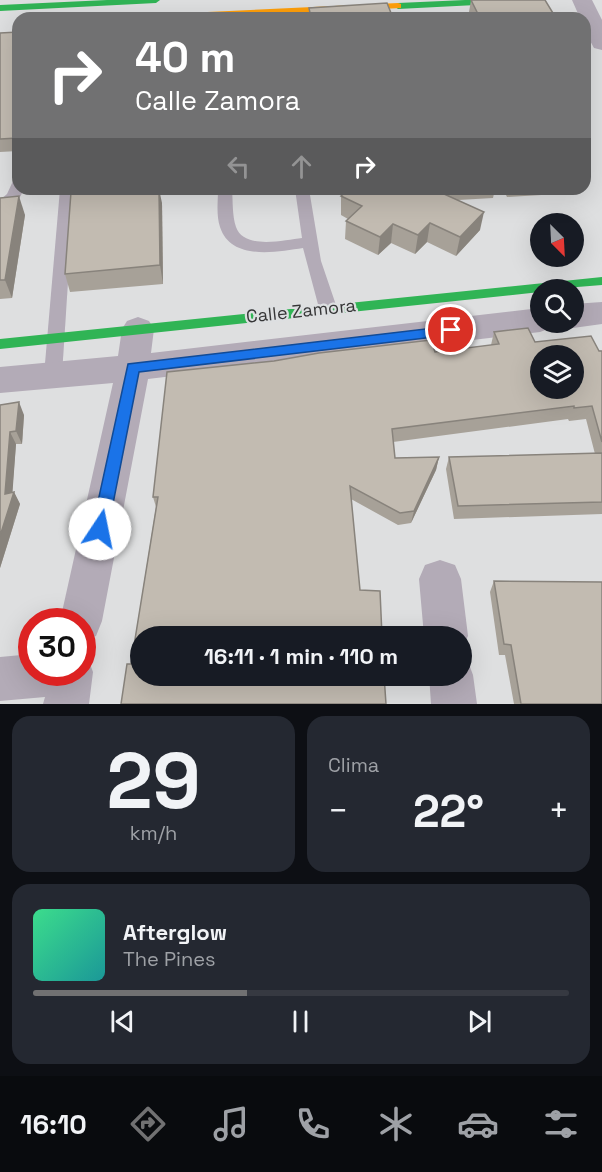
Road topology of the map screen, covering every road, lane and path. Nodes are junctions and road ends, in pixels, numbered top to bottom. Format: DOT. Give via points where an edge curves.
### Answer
graph roads {
  1 [pos="142,0"];
  2 [pos="156,0"];
  3 [pos="514,0"];
  4 [pos="4,5"];
  5 [pos="267,12"];
  6 [pos="591,19"];
  7 [pos="602,43"];
  8 [pos="14,195"];
  9 [pos="67,195"];
  10 [pos="225,195"];
  11 [pos="303,195"];
  12 [pos="0,205"];
  13 [pos="309,242"];
  14 [pos="602,281"];
  15 [pos="328,308"];
  16 [pos="602,313"];
  17 [pos="584,315"];
  18 [pos="530,321"];
  19 [pos="138,329"];
  20 [pos="56,339"];
  21 [pos="0,344"];
  22 [pos="133,368"];
  23 [pos="53,375"];
  24 [pos="0,380"];
  25 [pos="440,579"];
  26 [pos="84,608"];
  27 [pos="445,626"];
  28 [pos="18,677"];
  29 [pos="0,679"];
  30 [pos="69,686"];
  31 [pos="452,686"];
  32 [pos="66,704"];
  33 [pos="454,704"];
  1 -- 2 [label="street"];
  1 -- 4 [label="street"];
  3 -- 5 [label="street"];
  6 -- 7 [label="street"];
  8 -- 12 [label="lane" via="7,204"];
  9 -- 20 [label="lane"];
  10 -- 13 [label="lane" via="228,229 236,241 252,247"];
  11 -- 13 [label="lane"];
  13 -- 15 [label="lane"];
  14 -- 15 [label="street, Calle Zamora"];
  15 -- 19 [label="street, Calle Zamora"];
  16 -- 17 [label="street"];
  18 -- 22 [label="street, Calle Zamora"];
  19 -- 20 [label="street, Calle Zamora"];
  19 -- 22 [label="street"];
  20 -- 21 [label="street, Calle Zamora"];
  20 -- 23 [label="lane"];
  22 -- 23 [label="street, Calle Zamora"];
  22 -- 26 [label="street"];
  23 -- 24 [label="street, Calle Zamora"];
  25 -- 27 [label="street"];
  28 -- 29 [label="street"];
  30 -- 32 [label="street"];
  31 -- 33 [label="street"];
}
